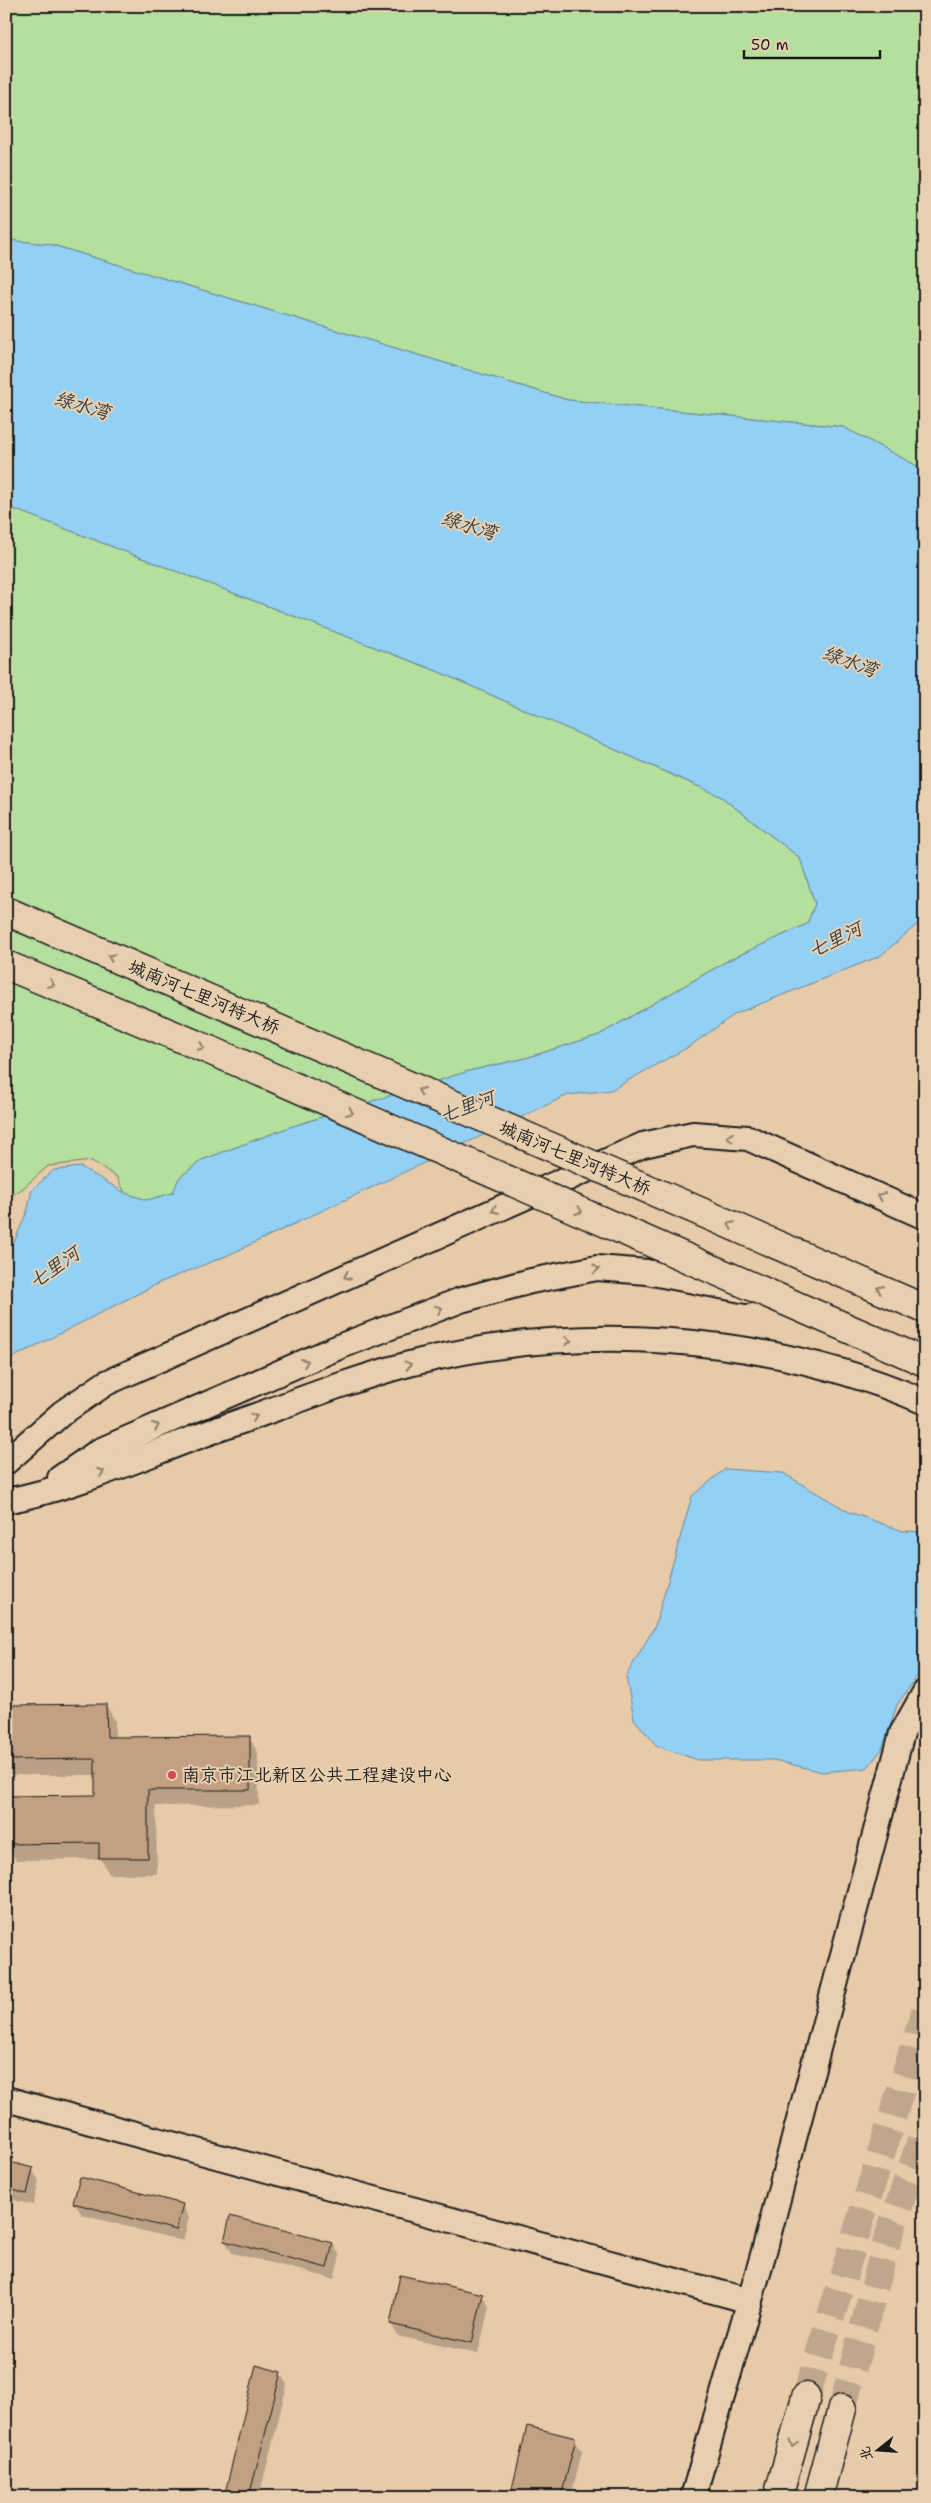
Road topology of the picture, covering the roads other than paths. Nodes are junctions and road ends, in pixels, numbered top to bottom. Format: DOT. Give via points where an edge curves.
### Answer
graph roads {
  1 [pos="6,911"];
  2 [pos="6,965"];
  3 [pos="925,1217"];
  4 [pos="774,1297"];
  5 [pos="925,1309"];
  6 [pos="925,1362"];
  7 [pos="925,1402"];
  8 [pos="6,1462"];
  9 [pos="38,1494"];
  10 [pos="6,1501"];
  11 [pos="925,1692"];
  12 [pos="6,2099"];
  13 [pos="750,2300"];
  14 [pos="806,2397"];
  15 [pos="842,2409"];
  16 [pos="692,2497"];
  17 [pos="778,2497"];
  18 [pos="818,2497"];
  5 -- 1 [label="main road, 城南河七里河特大桥, one-way, bridge"];
  2 -- 4 [label="main road, one-way, bridge" via="235,1061"];
  3 -- 8 [label="street, one-way" via="748,1138 694,1134 643,1145 106,1383 62,1413"];
  4 -- 6 [label="main road, bridge"];
  9 -- 4 [label="street, one-way, bridge" via="99,1451 341,1346 461,1300 531,1281 597,1268 647,1272"];
  9 -- 7 [label="street, one-way" via="409,1364 538,1342 675,1342 757,1352 841,1371"];
  9 -- 10 [label="street"];
  11 -- 13 [label="street" via="902,1734"];
  12 -- 13 [label="street"];
  13 -- 16 [label="street"];
  14 -- 17 [label="main road, one-way"];
  15 -- 18 [label="main road"];
}
